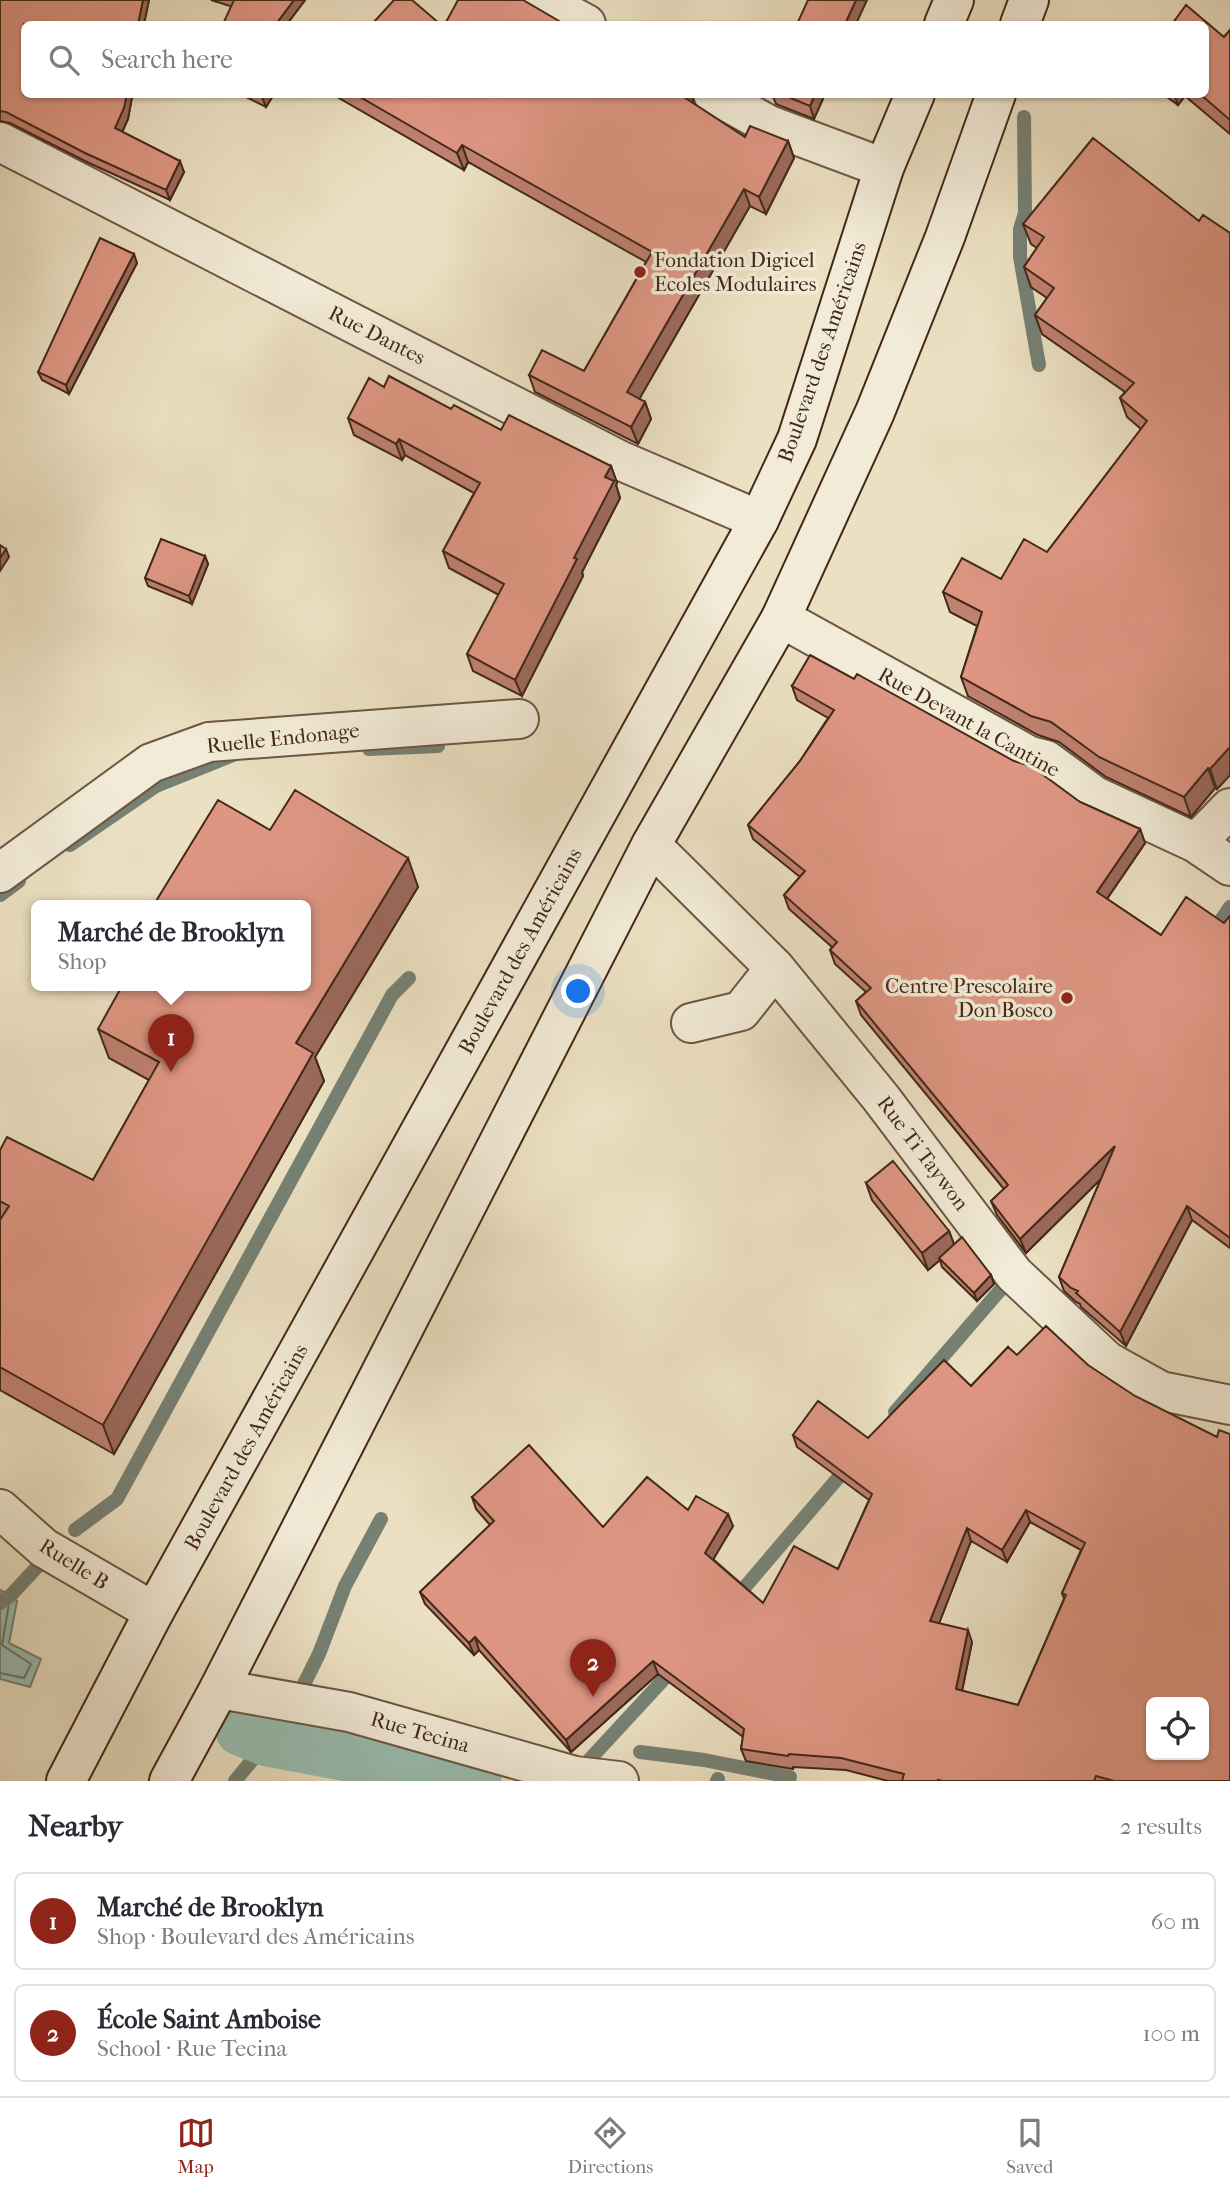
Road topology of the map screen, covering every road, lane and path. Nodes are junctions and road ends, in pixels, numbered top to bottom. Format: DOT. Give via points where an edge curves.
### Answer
graph roads {
  1 [pos="542,0"];
  2 [pos="954,0"];
  3 [pos="1029,0"];
  4 [pos="580,21"];
  5 [pos="945,21"];
  6 [pos="1021,21"];
  7 [pos="720,98"];
  8 [pos="913,98"];
  9 [pos="995,98"];
  10 [pos="0,142"];
  11 [pos="884,168"];
  12 [pos="759,520"];
  13 [pos="781,618"];
  14 [pos="519,719"];
  15 [pos="1230,808"];
  16 [pos="1196,843"];
  17 [pos="651,845"];
  18 [pos="1230,866"];
  19 [pos="0,873"];
  20 [pos="775,968"];
  21 [pos="691,1023"];
  22 [pos="1230,1405"];
  23 [pos="0,1509"];
  24 [pos="154,1612"];
  25 [pos="219,1689"];
  26 [pos="66,1781"];
  27 [pos="169,1781"];
  28 [pos="619,1781"];
  1 -- 4 [label="main road"];
  2 -- 5 [label="main road"];
  3 -- 6 [label="main road"];
  7 -- 11 [label="main road" via="769,125"];
  8 -- 11 [label="main road, Boulevard des Américains"];
  9 -- 13 [label="main road" via="875,412"];
  10 -- 12 [label="main road, Rue Dantes" via="619,460"];
  11 -- 12 [label="main road, Boulevard des Américains" via="797,439"];
  12 -- 24 [label="main road, Boulevard des Américains"];
  13 -- 16 [label="main road, Rue Devant la Cantine" via="1030,756 1046,760 1096,796"];
  13 -- 17 [label="main road"];
  14 -- 19 [label="main road, Ruelle Endonage" via="209,742 150,763"];
  15 -- 16 [label="main road"];
  16 -- 18 [label="main road, Rue Devant la Cantine"];
  17 -- 20 [label="main road, Rue Ti Taywon"];
  17 -- 25 [label="main road"];
  20 -- 21 [label="main road" via="741,1012"];
  20 -- 22 [label="main road, Rue Ti Taywon" via="881,1098 1014,1274 1107,1361 1161,1391"];
  23 -- 24 [label="main road, Ruelle B" via="44,1548"];
  24 -- 26 [label="main road, Boulevard des Américains"];
  25 -- 27 [label="main road"];
  25 -- 28 [label="main road, Rue Tecina" via="349,1713 575,1776"];
}
